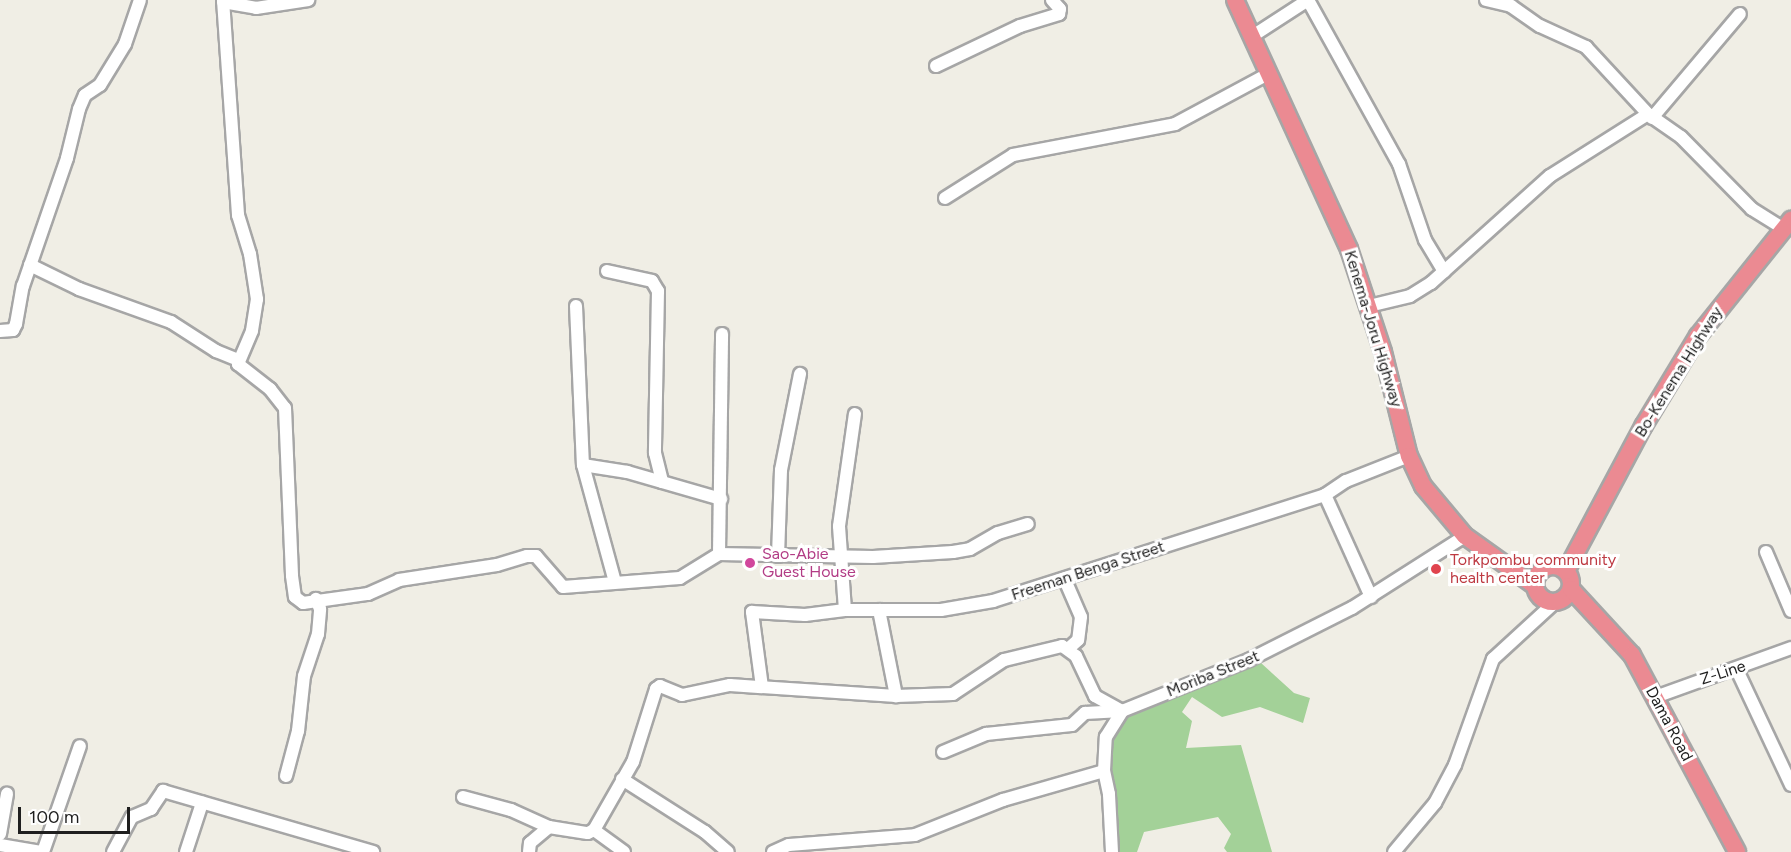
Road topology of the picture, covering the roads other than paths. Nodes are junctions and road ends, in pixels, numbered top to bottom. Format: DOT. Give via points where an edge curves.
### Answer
graph roads {
  1 [pos="140,0"];
  2 [pos="308,0"];
  3 [pos="1052,0"];
  4 [pos="1235,0"];
  5 [pos="1308,0"];
  6 [pos="1486,0"];
  7 [pos="223,1"];
  8 [pos="1740,14"];
  9 [pos="1251,37"];
  10 [pos="936,66"];
  11 [pos="1266,75"];
  12 [pos="1650,116"];
  13 [pos="945,198"];
  14 [pos="1787,224"];
  15 [pos="30,265"];
  16 [pos="607,272"];
  17 [pos="1444,272"];
  18 [pos="576,306"];
  19 [pos="1369,306"];
  20 [pos="0,331"];
  21 [pos="722,334"];
  22 [pos="238,360"];
  23 [pos="801,374"];
  24 [pos="855,414"];
  25 [pos="1409,456"];
  26 [pos="583,465"];
  27 [pos="662,482"];
  28 [pos="1325,495"];
  29 [pos="721,499"];
  30 [pos="1028,524"];
  31 [pos="1465,536"];
  32 [pos="1766,552"];
  33 [pos="719,554"];
  34 [pos="778,556"];
  35 [pos="840,556"];
  36 [pos="1562,568"];
  37 [pos="1537,579"];
  38 [pos="1065,580"];
  39 [pos="615,582"];
  40 [pos="1371,597"];
  41 [pos="1562,598"];
  42 [pos="316,599"];
  43 [pos="845,610"];
  44 [pos="879,610"];
  45 [pos="1791,611"];
  46 [pos="1069,648"];
  47 [pos="1791,648"];
  48 [pos="1737,670"];
  49 [pos="762,687"];
  50 [pos="896,696"];
  51 [pos="1655,697"];
  52 [pos="1122,711"];
  53 [pos="80,746"];
  54 [pos="943,752"];
  55 [pos="1104,771"];
  56 [pos="286,776"];
  57 [pos="622,779"];
  58 [pos="1791,785"];
  59 [pos="7,794"];
  60 [pos="463,797"];
  61 [pos="202,803"];
  62 [pos="549,827"];
  63 [pos="594,830"];
  64 [pos="0,834"];
  65 [pos="6,848"];
  66 [pos="43,852"];
  67 [pos="113,852"];
  68 [pos="186,852"];
  69 [pos="372,852"];
  70 [pos="529,852"];
  71 [pos="624,852"];
  72 [pos="728,852"];
  73 [pos="773,852"];
  74 [pos="1112,852"];
  75 [pos="1394,852"];
  76 [pos="1737,852"];
  1 -- 15 [label="street" via="125,44 100,85 85,95 79,109 67,158"];
  2 -- 7 [label="street" via="256,8"];
  3 -- 10 [label="street" via="1060,9 1059,14 1020,26"];
  4 -- 9 [label="highway, Kenema-Joru Highway"];
  5 -- 9 [label="street"];
  5 -- 17 [label="street" via="1399,164 1425,240"];
  6 -- 12 [label="street" via="1511,6 1540,26 1586,47"];
  7 -- 22 [label="street" via="238,215 250,254 257,299 252,331"];
  8 -- 12 [label="street"];
  9 -- 11 [label="highway, Kenema-Joru Highway"];
  11 -- 13 [label="street" via="1175,124 1013,155"];
  11 -- 19 [label="highway, Kenema-Joru Highway" via="1339,225"];
  12 -- 14 [label="street" via="1681,137 1752,209"];
  12 -- 17 [label="street" via="1550,176"];
  14 -- 36 [label="highway, Bo-Kenema Highway" via="1698,336"];
  15 -- 20 [label="street" via="16,324 13,330"];
  15 -- 22 [label="street" via="79,289 171,322 216,351"];
  16 -- 27 [label="street" via="652,281 658,291 655,453"];
  17 -- 19 [label="street" via="1410,296"];
  18 -- 26 [label="street"];
  19 -- 25 [label="highway, Kenema-Joru Highway"];
  21 -- 29 [label="street"];
  22 -- 42 [label="street" via="244,372 270,389 285,408 293,588 295,597 303,603"];
  23 -- 34 [label="street" via="782,470"];
  24 -- 35 [label="street" via="843,497"];
  25 -- 28 [label="street, Freeman Benga Street" via="1346,481"];
  25 -- 31 [label="highway, Kenema-Joru Highway" via="1433,500"];
  26 -- 27 [label="street"];
  26 -- 39 [label="street"];
  27 -- 29 [label="street"];
  28 -- 38 [label="street, Freeman Benga Street"];
  28 -- 40 [label="street"];
  29 -- 33 [label="street"];
  30 -- 35 [label="street" via="998,533 970,549 953,552"];
  31 -- 37 [label="highway, Kenema-Joru Highway"];
  31 -- 40 [label="street, Moriba Street"];
  32 -- 45 [label="street"];
  33 -- 34 [label="street"];
  33 -- 39 [label="street" via="707,565 680,578"];
  34 -- 35 [label="street"];
  35 -- 43 [label="street" via="846,581"];
  36 -- 37 [label="highway"];
  36 -- 41 [label="highway"];
  37 -- 41 [label="highway" via="1539,596"];
  38 -- 44 [label="street, Freeman Benga Street" via="971,607"];
  38 -- 46 [label="street" via="1081,617 1078,640"];
  39 -- 42 [label="street" via="563,587 536,556 526,556 497,565 399,580 368,594"];
  40 -- 52 [label="street, Moriba Street" via="1283,645"];
  41 -- 51 [label="highway, Dama Road" via="1586,607 1622,642"];
  41 -- 75 [label="street" via="1493,659 1450,775 1435,804"];
  42 -- 56 [label="street" via="320,609 318,634 304,675 298,731"];
  43 -- 44 [label="street, Freeman Benga Street"];
  43 -- 49 [label="street, Freeman Benga Street" via="805,615 752,612"];
  44 -- 50 [label="street"];
  46 -- 50 [label="street" via="1004,660 952,694"];
  46 -- 52 [label="street" via="1095,696"];
  47 -- 48 [label="street, Z-Line"];
  48 -- 51 [label="street, Z-Line"];
  48 -- 58 [label="street"];
  49 -- 50 [label="street"];
  49 -- 57 [label="street" via="730,685 682,694 660,686 653,693 647,724"];
  51 -- 76 [label="highway, Dama Road"];
  52 -- 54 [label="street, Moriba Street" via="1085,713 1072,725 986,734"];
  52 -- 55 [label="street" via="1106,738"];
  53 -- 66 [label="street"];
  55 -- 73 [label="street" via="1003,800 915,835 789,845"];
  55 -- 74 [label="street"];
  57 -- 63 [label="street"];
  57 -- 72 [label="street" via="705,832"];
  59 -- 64 [label="street"];
  60 -- 62 [label="street" via="511,810"];
  61 -- 67 [label="street" via="163,791 151,809 132,817"];
  61 -- 68 [label="street"];
  61 -- 69 [label="street"];
  62 -- 63 [label="street" via="588,833"];
  62 -- 70 [label="street" via="530,843"];
  63 -- 71 [label="street"];
  65 -- 66 [label="street"];
}
